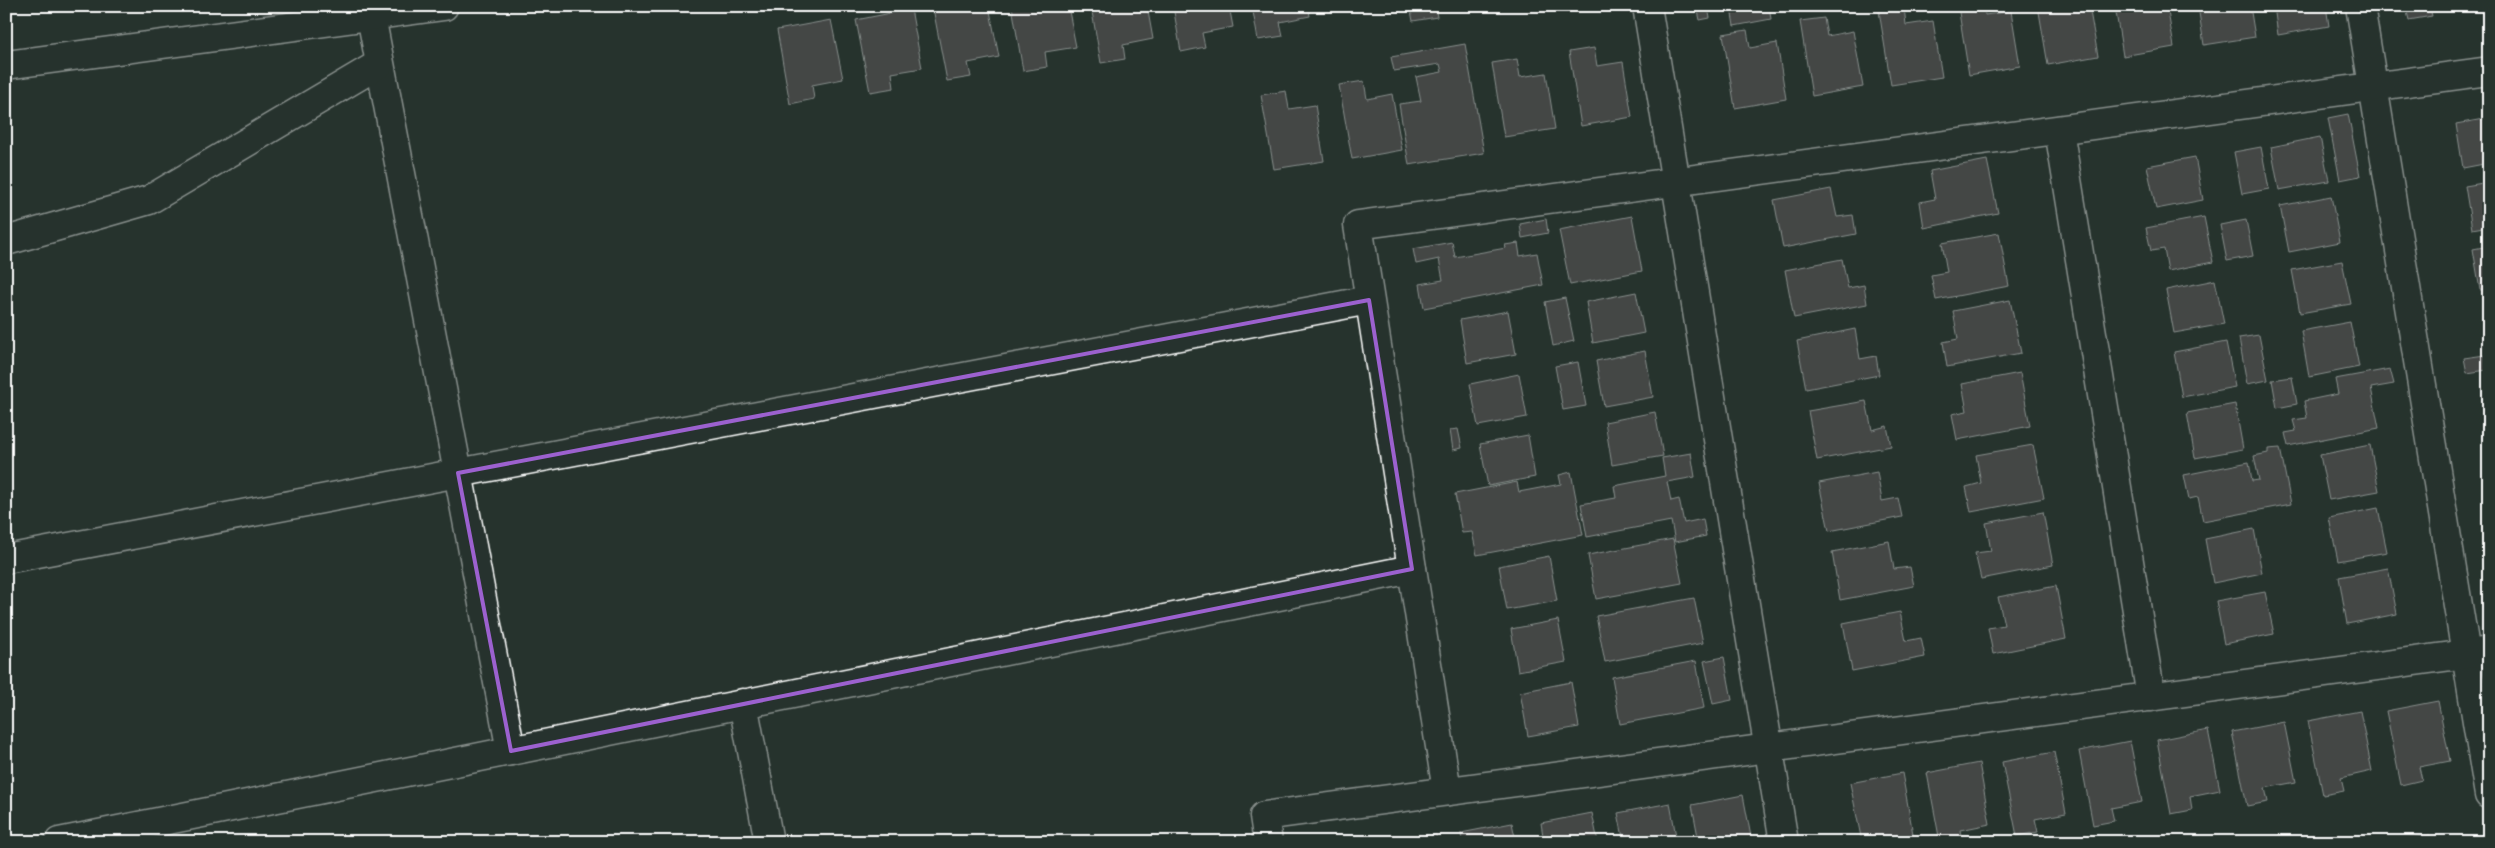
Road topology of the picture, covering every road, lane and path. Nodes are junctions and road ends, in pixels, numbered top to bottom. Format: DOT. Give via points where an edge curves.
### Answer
graph roads {
  1 [pos="444,6"];
  2 [pos="1648,6"];
  3 [pos="2360,6"];
  4 [pos="355,14"];
  5 [pos="7,60"];
  6 [pos="379,64"];
  7 [pos="2489,71"];
  8 [pos="2373,87"];
  9 [pos="2059,130"];
  10 [pos="1676,182"];
  11 [pos="6,241"];
  12 [pos="1369,300"];
  13 [pos="458,473"];
  14 [pos="6,559"];
  15 [pos="1412,569"];
  16 [pos="2477,653"];
  17 [pos="2151,697"];
  18 [pos="743,703"];
  19 [pos="1768,749"];
  20 [pos="511,751"];
  21 [pos="1447,791"];
  22 [pos="2489,795"];
  23 [pos="59,842"];
  24 [pos="769,842"];
  25 [pos="1268,842"];
  26 [pos="1784,842"];
  1 -- 4 [label="street"];
  2 -- 10 [label="street"];
  3 -- 8 [label="street"];
  4 -- 5 [label="street"];
  4 -- 6 [label="street"];
  6 -- 11 [label="street" via="149,200"];
  6 -- 13 [label="street"];
  7 -- 8 [label="street"];
  8 -- 9 [label="street"];
  8 -- 16 [label="street"];
  9 -- 10 [label="street"];
  9 -- 17 [label="street"];
  10 -- 12 [label="street" via="1358,225"];
  10 -- 19 [label="street"];
  12 -- 13 [label="street"];
  12 -- 15 [label="street"];
  13 -- 14 [label="street"];
  13 -- 20 [label="street"];
  15 -- 18 [label="street"];
  15 -- 21 [label="street"];
  16 -- 17 [label="street"];
  16 -- 22 [label="street"];
  17 -- 19 [label="street"];
  18 -- 20 [label="street"];
  18 -- 24 [label="street"];
  19 -- 21 [label="street"];
  19 -- 26 [label="street"];
  20 -- 23 [label="street"];
  21 -- 25 [label="street" via="1264,816"];
}
